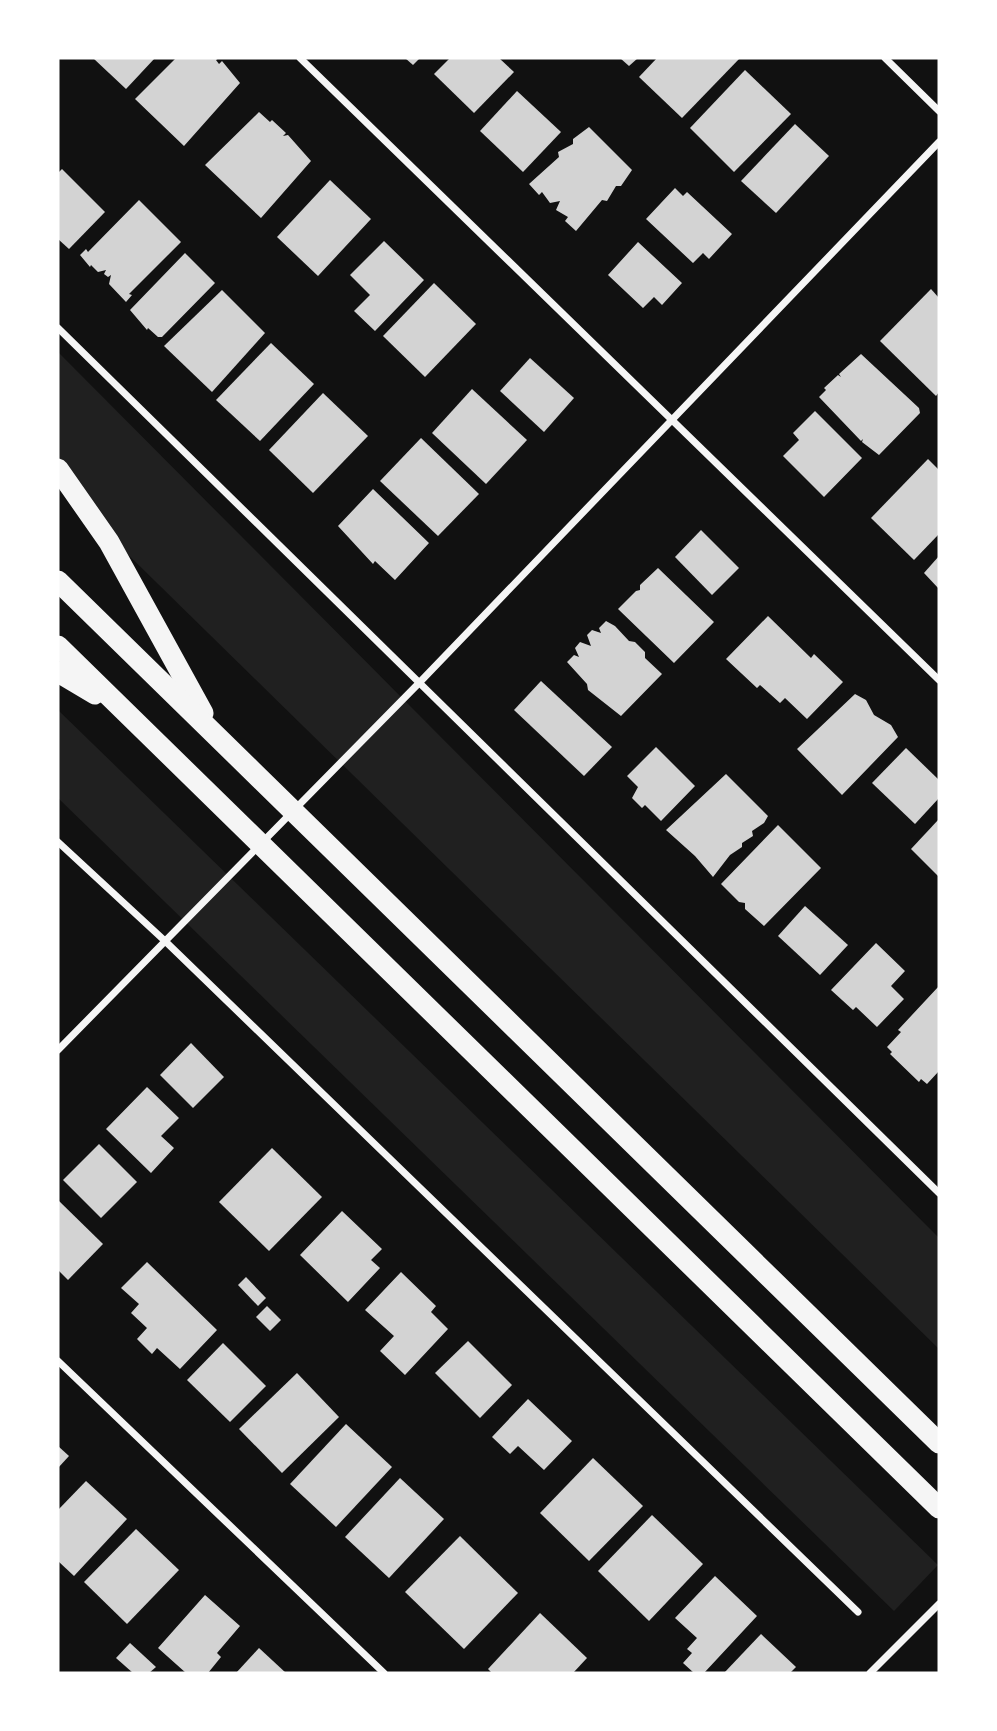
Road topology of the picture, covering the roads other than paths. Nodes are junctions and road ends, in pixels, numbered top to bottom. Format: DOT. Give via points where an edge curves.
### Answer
graph roads {
  1 [pos="300,58"];
  2 [pos="885,58"];
  3 [pos="939,111"];
  4 [pos="939,142"];
  5 [pos="58,328"];
  6 [pos="671,418"];
  7 [pos="58,469"];
  8 [pos="58,581"];
  9 [pos="58,646"];
  10 [pos="58,672"];
  11 [pos="939,680"];
  12 [pos="420,682"];
  13 [pos="128,715"];
  14 [pos="214,733"];
  15 [pos="58,842"];
  16 [pos="165,941"];
  17 [pos="58,1050"];
  18 [pos="939,1193"];
  19 [pos="58,1362"];
  20 [pos="939,1443"];
  21 [pos="939,1508"];
  22 [pos="939,1604"];
  23 [pos="859,1612"];
  24 [pos="384,1673"];
  25 [pos="870,1673"];
  1 -- 6 [label="street"];
  2 -- 3 [label="street"];
  4 -- 6 [label="street"];
  5 -- 12 [label="street"];
  6 -- 11 [label="street"];
  6 -- 12 [label="street"];
  7 -- 14 [label="highway" via="109,542"];
  8 -- 14 [label="highway"];
  9 -- 13 [label="highway"];
  10 -- 13 [label="highway"];
  12 -- 16 [label="street"];
  12 -- 18 [label="street"];
  13 -- 21 [label="highway"];
  14 -- 20 [label="highway"];
  15 -- 16 [label="street"];
  16 -- 17 [label="street"];
  16 -- 23 [label="street"];
  19 -- 24 [label="street"];
  22 -- 25 [label="street"];
}
